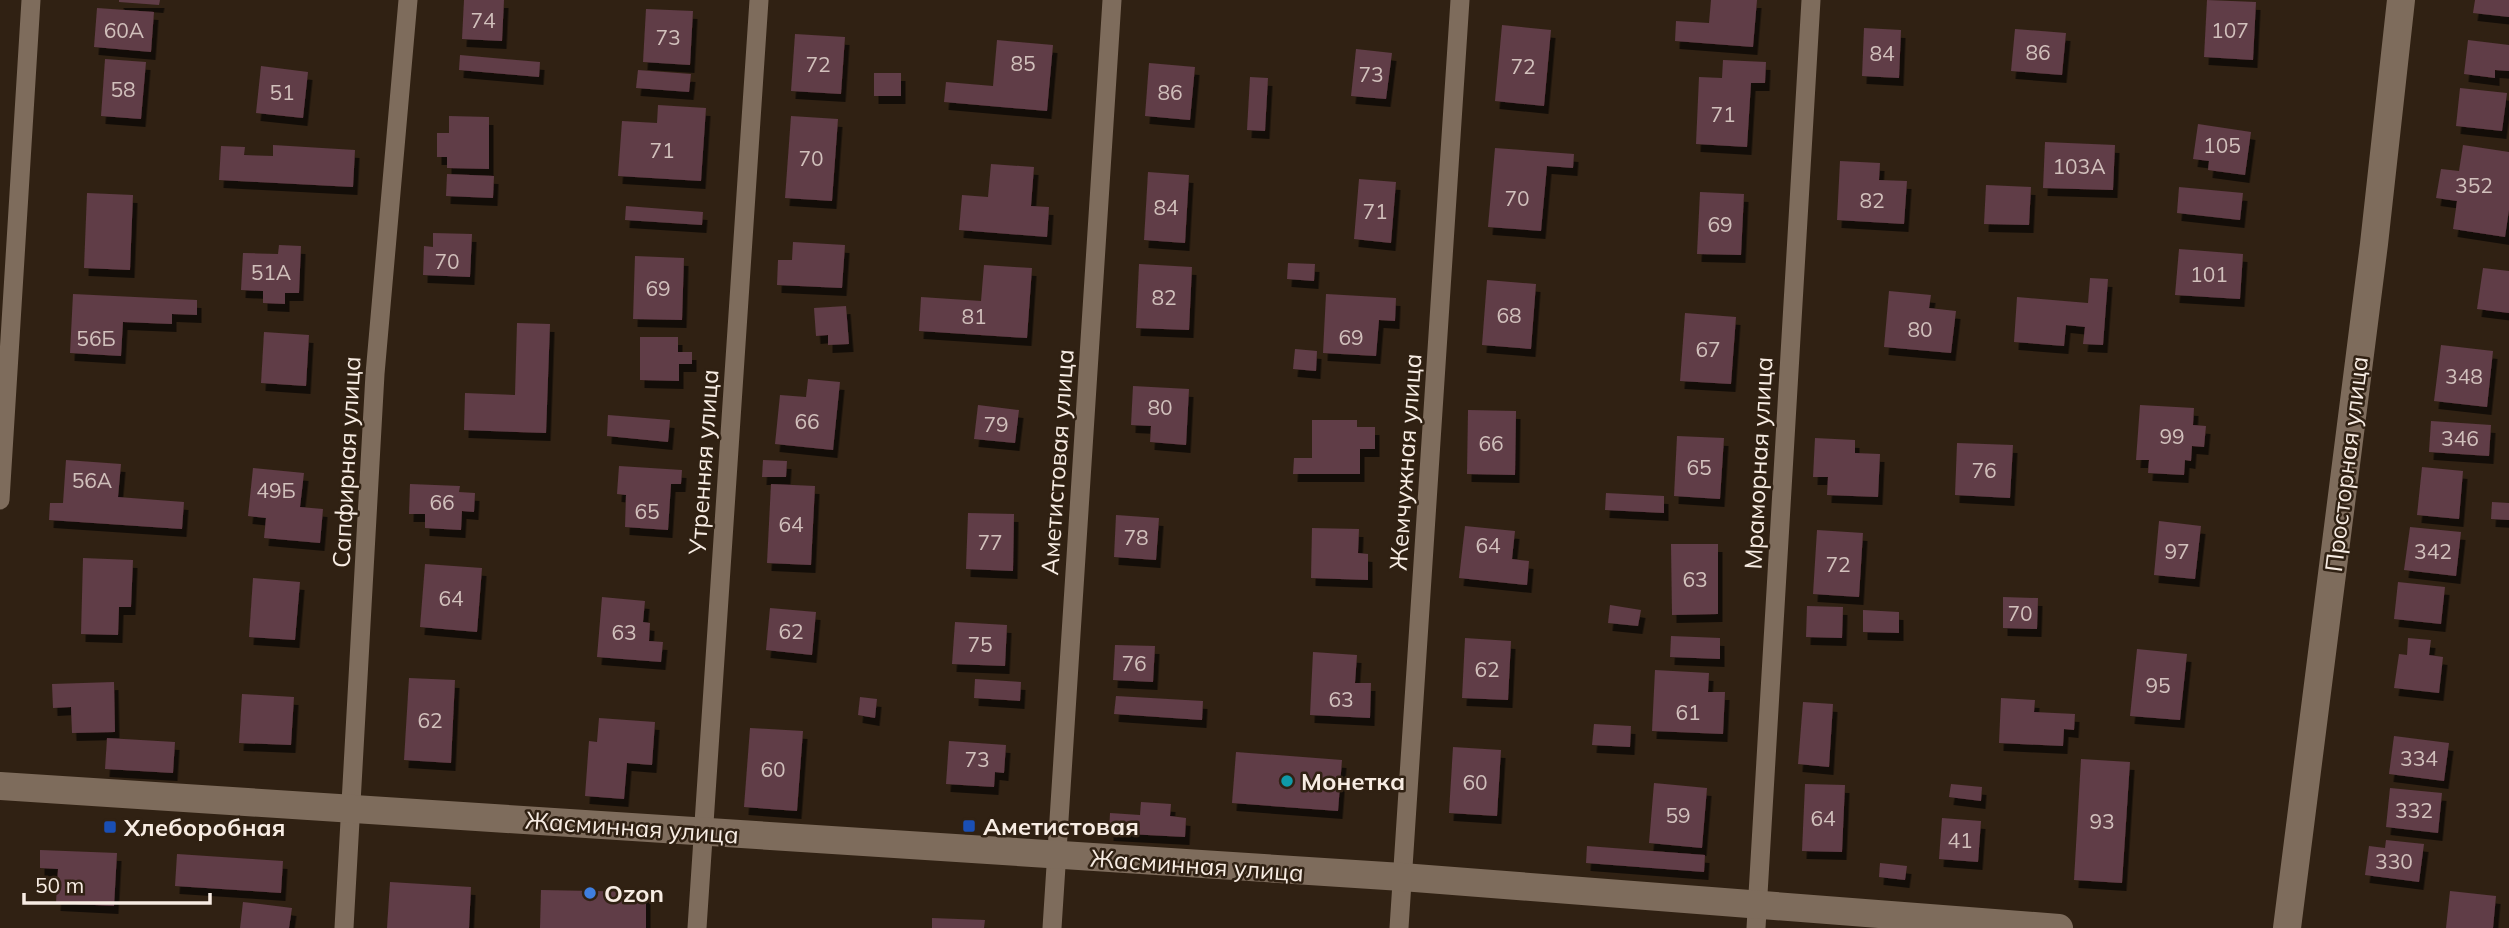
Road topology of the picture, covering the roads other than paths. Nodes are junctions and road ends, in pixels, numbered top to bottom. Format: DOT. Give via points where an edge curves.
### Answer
graph roads {
  1 [pos="32,0"];
  2 [pos="408,0"];
  3 [pos="760,0"];
  4 [pos="1112,0"];
  5 [pos="1460,0"];
  6 [pos="1811,0"];
  7 [pos="2401,0"];
  8 [pos="0,500"];
  9 [pos="0,786"];
  10 [pos="352,810"];
  11 [pos="703,831"];
  12 [pos="1057,856"];
  13 [pos="1402,877"];
  14 [pos="1757,916"];
  15 [pos="344,928"];
  16 [pos="697,928"];
  17 [pos="1052,928"];
  18 [pos="1399,928"];
  19 [pos="2059,928"];
  20 [pos="2287,928"];
  1 -- 8 [label="street"];
  2 -- 10 [label="street, Сапфирная улица" via="375,374"];
  3 -- 11 [label="street, Утренняя улица"];
  4 -- 12 [label="street, Аметистовая улица"];
  5 -- 13 [label="street, Жемчужная улица"];
  6 -- 14 [label="street, Мраморная улица"];
  7 -- 20 [label="street, Просторная улица"];
  9 -- 10 [label="street, Жасминная улица"];
  10 -- 11 [label="street, Жасминная улица"];
  10 -- 15 [label="street, Сапфирная улица"];
  11 -- 12 [label="street, Жасминная улица"];
  11 -- 16 [label="street, Утренняя улица"];
  12 -- 13 [label="street, Жасминная улица"];
  12 -- 17 [label="street, Аметистовая улица"];
  13 -- 14 [label="street, Жасминная улица"];
  13 -- 18 [label="street, Жемчужная улица"];
  14 -- 19 [label="street, Жасминная улица"];
}
